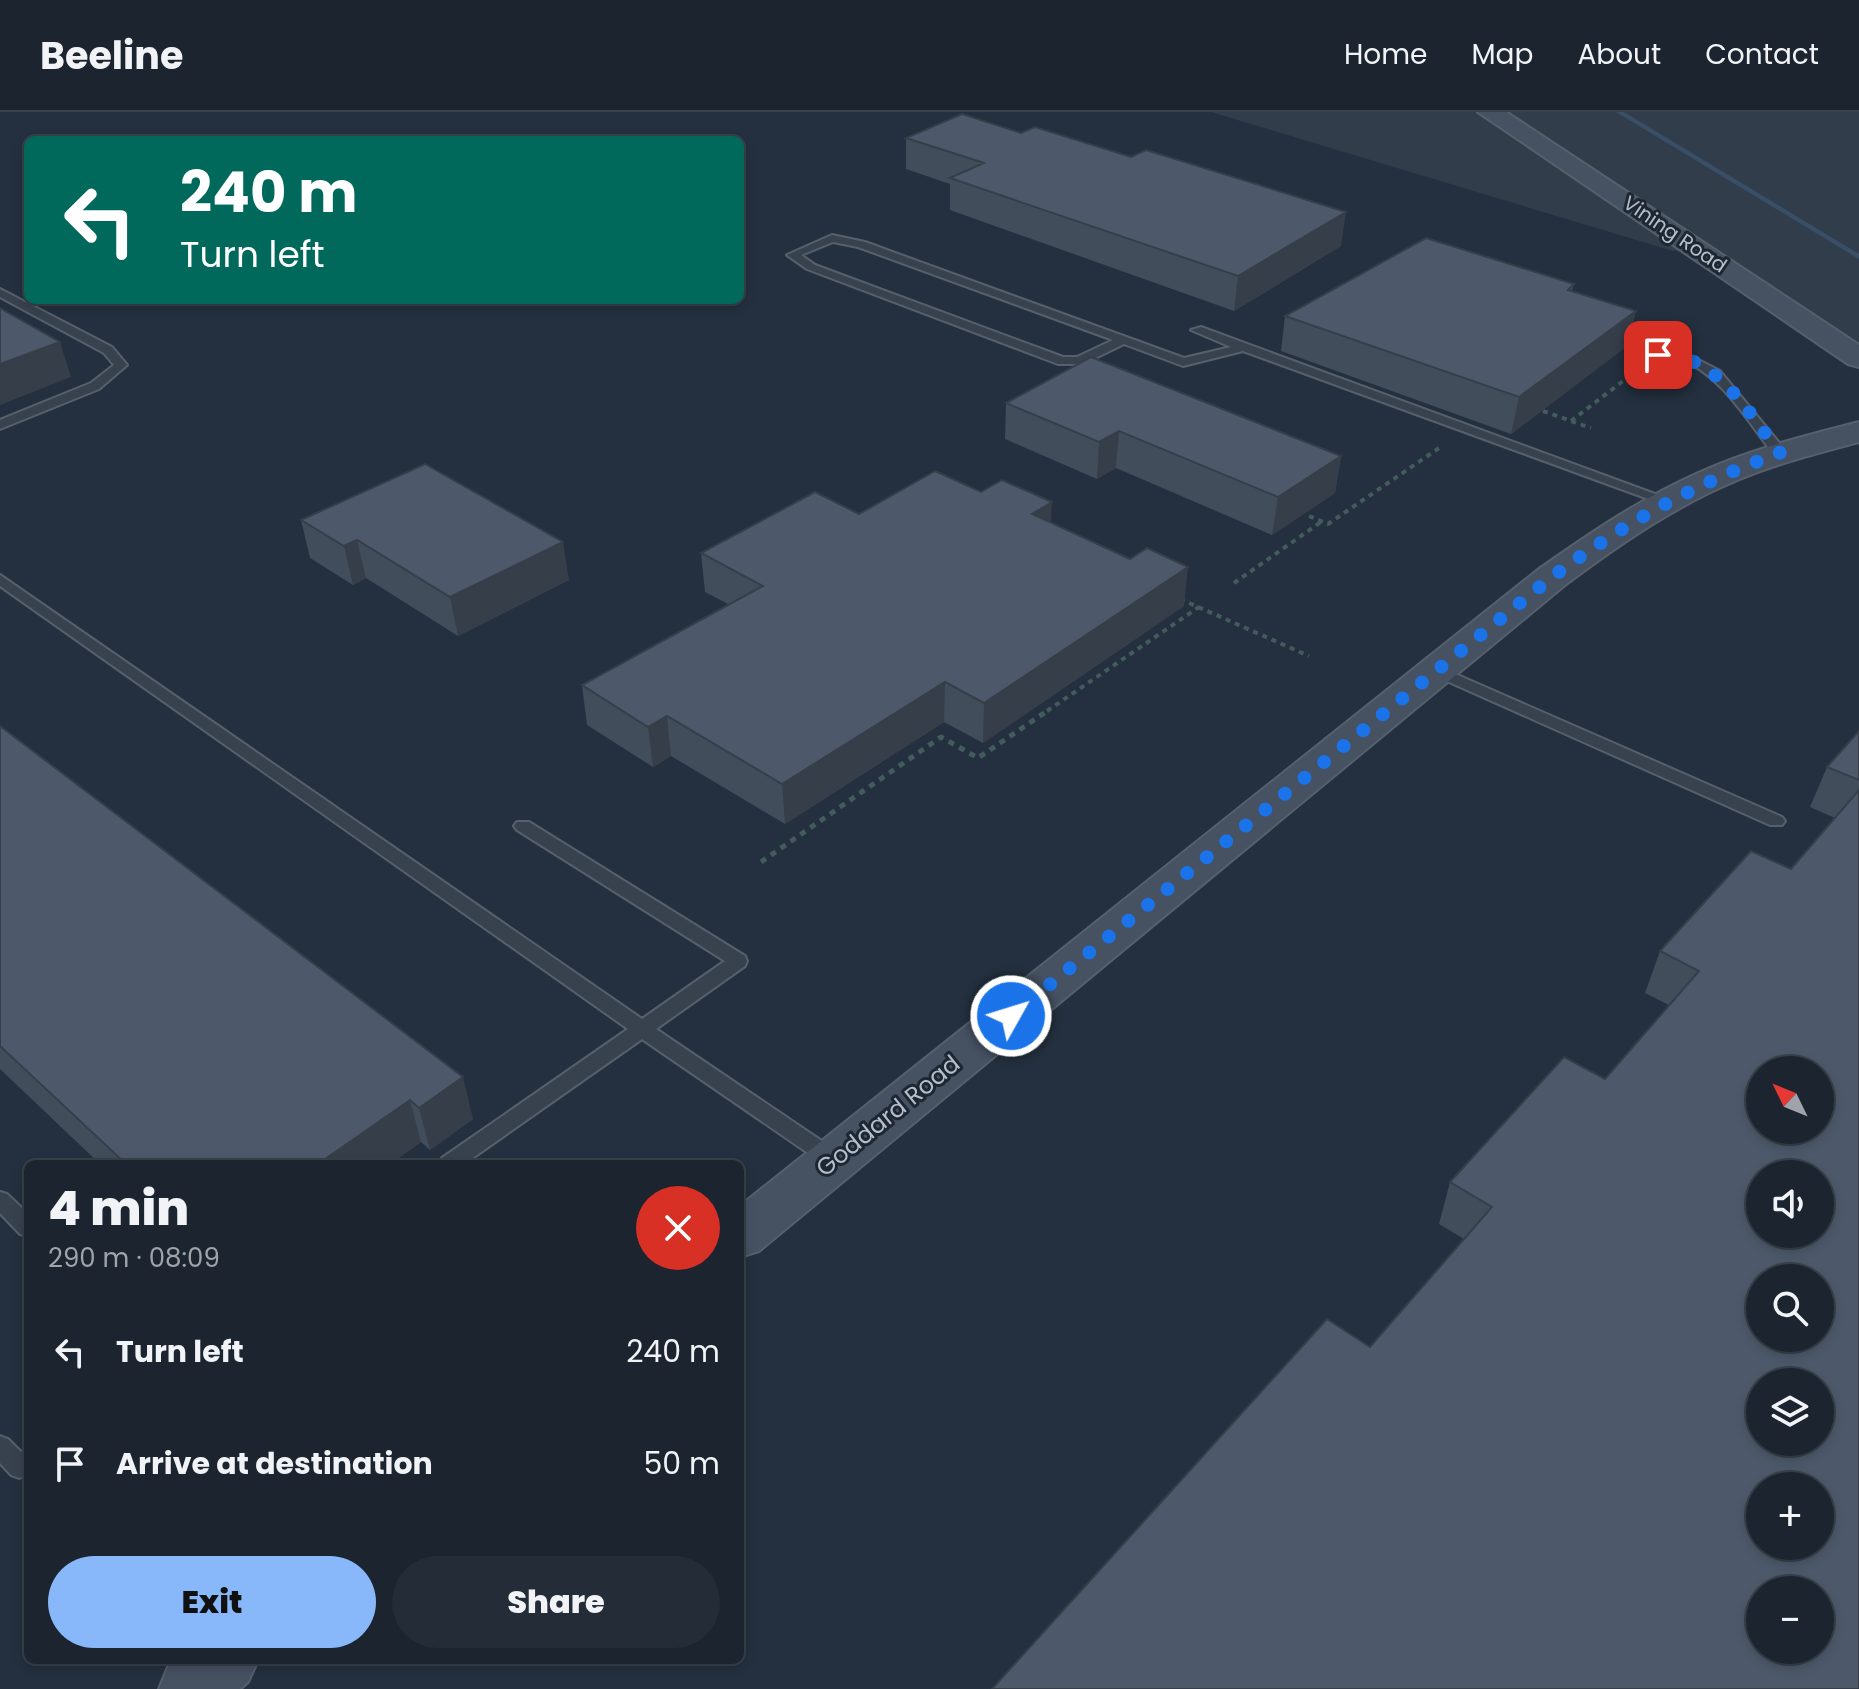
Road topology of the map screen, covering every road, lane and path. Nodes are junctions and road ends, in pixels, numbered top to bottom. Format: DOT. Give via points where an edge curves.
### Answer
graph roads {
  1 [pos="1490,112"];
  2 [pos="0,292"];
  3 [pos="1197,330"];
  4 [pos="1823,333"];
  5 [pos="1124,340"];
  6 [pos="1244,347"];
  7 [pos="1859,350"];
  8 [pos="1636,356"];
  9 [pos="1859,358"];
  10 [pos="1629,376"];
  11 [pos="1543,411"];
  12 [pos="1571,421"];
  13 [pos="0,425"];
  14 [pos="1591,428"];
  15 [pos="1466,430"];
  16 [pos="1859,432"];
  17 [pos="1780,453"];
  18 [pos="1667,501"];
  19 [pos="1309,516"];
  20 [pos="1322,521"];
  21 [pos="0,579"];
  22 [pos="1234,583"];
  23 [pos="1175,596"];
  24 [pos="1199,607"];
  25 [pos="1309,656"];
  26 [pos="1437,671"];
  27 [pos="1776,821"];
  28 [pos="523,826"];
  29 [pos="761,862"];
  30 [pos="642,1029"];
  31 [pos="455,1160"];
  32 [pos="834,1160"];
  33 [pos="0,1200"];
  34 [pos="24,1224"];
  35 [pos="744,1233"];
  36 [pos="0,1446"];
  37 [pos="24,1463"];
  38 [pos="221,1664"];
  39 [pos="191,1689"];
  1 -- 4 [label="main road, Vining Road"];
  2 -- 13 [label="lane" via="108,350 121,365 95,386"];
  3 -- 6 [label="lane"];
  4 -- 7 [label="lane"];
  4 -- 9 [label="main road, Vining Road"];
  5 -- 5 [label="lane" via="861,244 832,238 793,255 811,267 1062,361 1079,361"];
  5 -- 6 [label="lane" via="1183,362"];
  6 -- 15 [label="lane"];
  8 -- 17 [label="lane" via="1679,354 1716,374"];
  10 -- 12 [label="path"];
  11 -- 12 [label="path"];
  12 -- 14 [label="path"];
  15 -- 18 [label="lane"];
  15 -- 20 [label="path" via="1328,524"];
  16 -- 17 [label="main road, Goddard Road"];
  17 -- 18 [label="main road, Goddard Road"];
  18 -- 26 [label="main road, Goddard Road" via="1610,534"];
  19 -- 20 [label="path"];
  20 -- 22 [label="path"];
  21 -- 30 [label="lane"];
  23 -- 24 [label="path"];
  24 -- 25 [label="path"];
  24 -- 29 [label="path" via="978,758 941,737"];
  26 -- 27 [label="lane"];
  26 -- 32 [label="main road, Goddard Road"];
  28 -- 30 [label="lane" via="738,961"];
  30 -- 31 [label="lane"];
  30 -- 32 [label="lane"];
  32 -- 35 [label="main road, Goddard Road"];
  33 -- 34 [label="lane"];
  36 -- 37 [label="lane" via="19,1467"];
  38 -- 39 [label="main road"];
}
